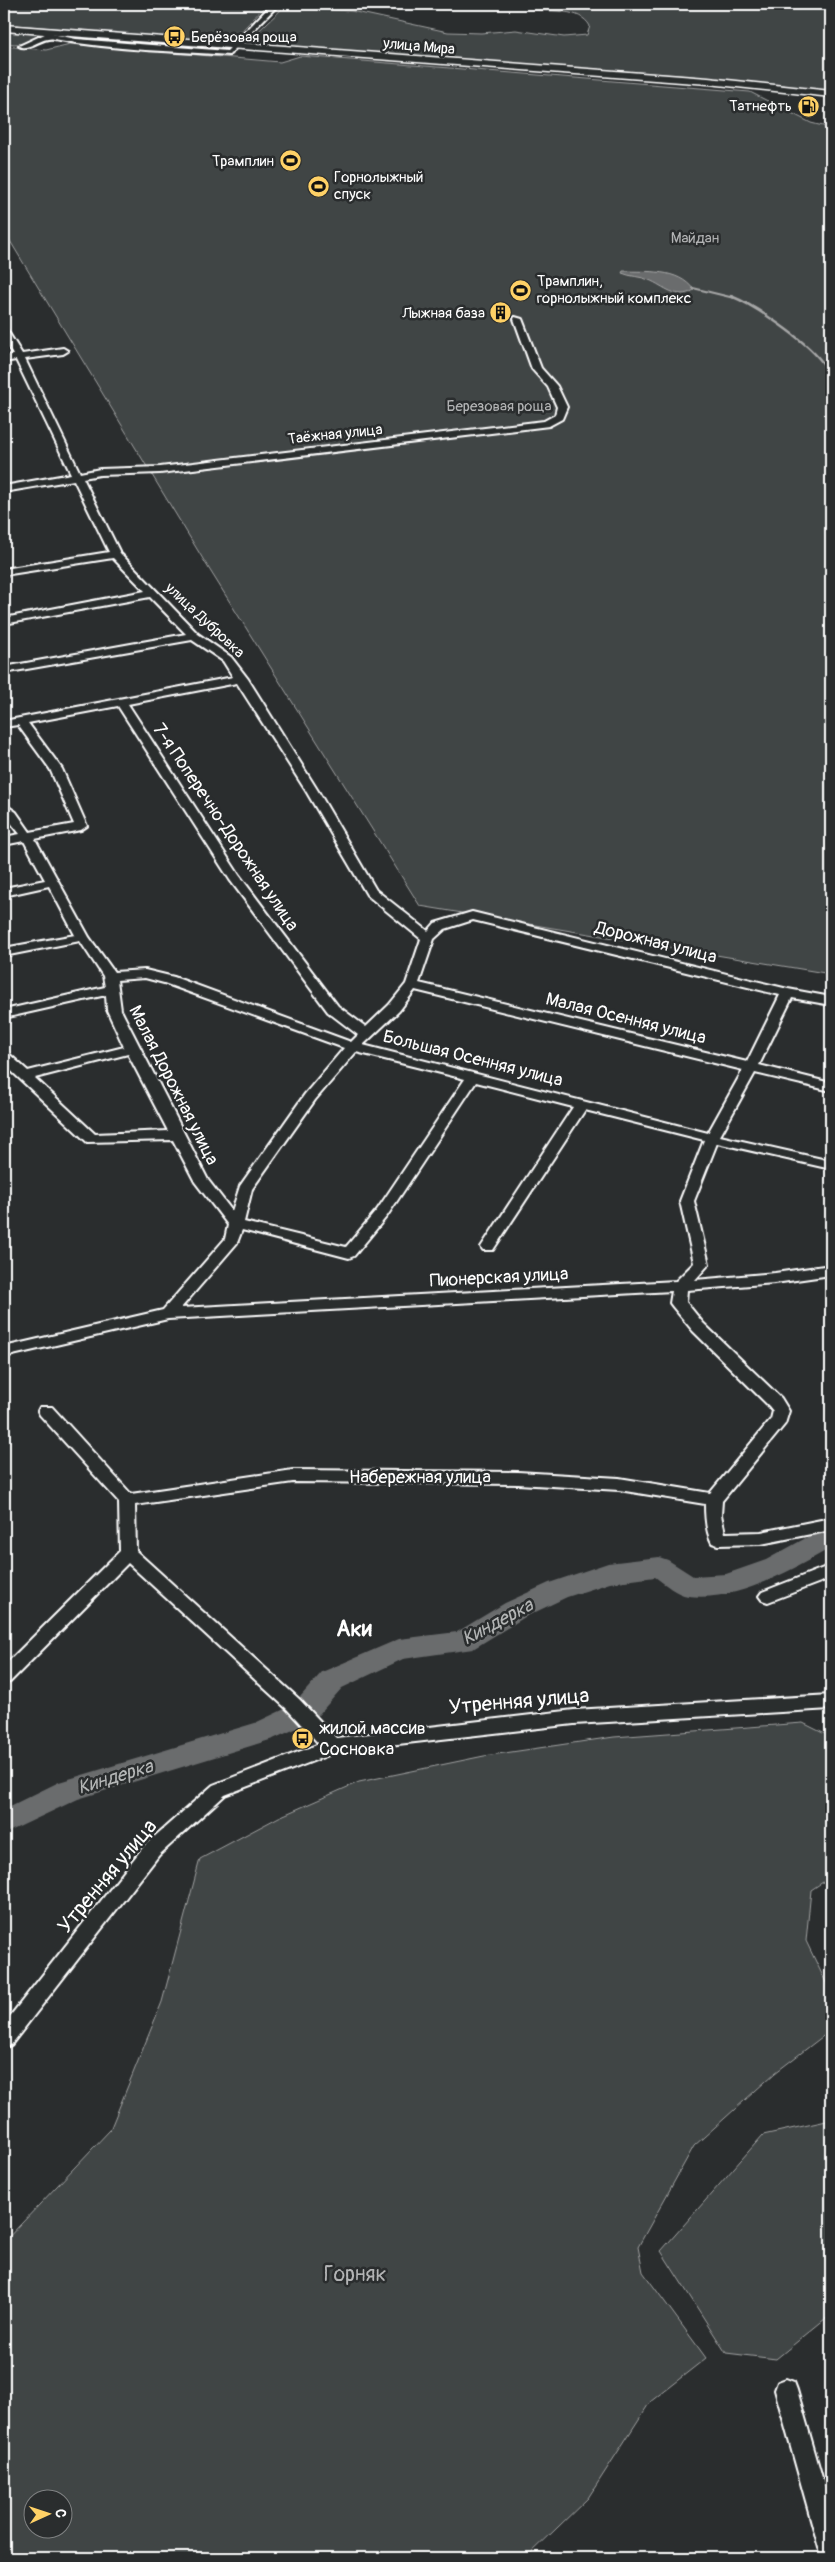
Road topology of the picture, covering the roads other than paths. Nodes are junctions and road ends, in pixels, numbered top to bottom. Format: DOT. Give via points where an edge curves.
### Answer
graph roads {
  1 [pos="276,4"];
  2 [pos="4,28"];
  3 [pos="45,33"];
  4 [pos="23,46"];
  5 [pos="236,46"];
  6 [pos="831,94"];
  7 [pos="518,319"];
  8 [pos="4,332"];
  9 [pos="63,351"];
  10 [pos="19,357"];
  11 [pos="4,359"];
  12 [pos="76,475"];
  13 [pos="4,489"];
  14 [pos="115,554"];
  15 [pos="4,572"];
  16 [pos="152,593"];
  17 [pos="4,621"];
  18 [pos="194,636"];
  19 [pos="4,670"];
  20 [pos="242,680"];
  21 [pos="120,702"];
  22 [pos="21,721"];
  23 [pos="4,724"];
  24 [pos="4,808"];
  25 [pos="27,836"];
  26 [pos="4,841"];
  27 [pos="52,882"];
  28 [pos="4,892"];
  29 [pos="83,937"];
  30 [pos="428,938"];
  31 [pos="4,952"];
  32 [pos="112,982"];
  33 [pos="412,985"];
  34 [pos="788,993"];
  35 [pos="831,1001"];
  36 [pos="4,1014"];
  37 [pos="366,1034"];
  38 [pos="353,1047"];
  39 [pos="132,1049"];
  40 [pos="4,1057"];
  41 [pos="751,1068"];
  42 [pos="26,1076"];
  43 [pos="472,1077"];
  44 [pos="831,1086"];
  45 [pos="582,1104"];
  46 [pos="178,1134"];
  47 [pos="712,1138"];
  48 [pos="831,1165"];
  49 [pos="235,1224"];
  50 [pos="488,1247"];
  51 [pos="831,1270"];
  52 [pos="680,1286"];
  53 [pos="168,1314"];
  54 [pos="4,1352"];
  55 [pos="46,1411"];
  56 [pos="127,1500"];
  57 [pos="714,1500"];
  58 [pos="831,1524"];
  59 [pos="128,1553"];
  60 [pos="831,1571"];
  61 [pos="768,1596"];
  62 [pos="4,1677"];
  63 [pos="831,1702"];
  64 [pos="332,1746"];
  65 [pos="4,2039"];
  66 [pos="786,2390"];
  67 [pos="831,2548"];
  1 -- 5 [label="street"];
  2 -- 3 [label="main road, улица Мира"];
  3 -- 4 [label="street"];
  3 -- 5 [label="main road, улица Мира"];
  5 -- 6 [label="main road, улица Мира" via="708,81"];
  7 -- 12 [label="street, Таёжная улица" via="537,369 552,386 562,408 559,417 546,424 160,470"];
  8 -- 10 [label="street, улица Дубровка"];
  9 -- 10 [label="street"];
  10 -- 11 [label="street"];
  10 -- 12 [label="street, улица Дубровка"];
  12 -- 13 [label="street, Таёжная улица"];
  12 -- 14 [label="street, улица Дубровка"];
  14 -- 15 [label="street"];
  14 -- 16 [label="street, улица Дубровка"];
  16 -- 17 [label="street"];
  16 -- 18 [label="street, улица Дубровка"];
  18 -- 19 [label="street"];
  18 -- 20 [label="street, улица Дубровка" via="228,659"];
  20 -- 21 [label="street"];
  20 -- 30 [label="street, улица Дубровка" via="371,892"];
  21 -- 22 [label="street"];
  21 -- 37 [label="street, 7-я Поперечно-Дорожная улица" via="234,877 333,1009"];
  22 -- 23 [label="street"];
  22 -- 25 [label="street" via="56,769 81,826"];
  24 -- 25 [label="street, Малая Дорожная улица"];
  25 -- 26 [label="street"];
  25 -- 27 [label="street, Малая Дорожная улица"];
  27 -- 28 [label="street"];
  27 -- 29 [label="street, Малая Дорожная улица"];
  29 -- 31 [label="street"];
  29 -- 32 [label="street, Малая Дорожная улица"];
  30 -- 33 [label="street"];
  30 -- 34 [label="street, Дорожная улица" via="440,926 472,916"];
  32 -- 36 [label="street, Большая Осенняя улица"];
  32 -- 38 [label="street, Большая Осенняя улица" via="146,974 169,980"];
  32 -- 39 [label="street, Малая Дорожная улица" via="114,1010"];
  33 -- 37 [label="street" via="394,1008"];
  33 -- 41 [label="street, Малая Осенняя улица"];
  34 -- 35 [label="street, Дорожная улица"];
  34 -- 41 [label="street"];
  37 -- 38 [label="street"];
  38 -- 43 [label="street, Большая Осенняя улица"];
  38 -- 49 [label="street" via="310,1096 245,1188"];
  39 -- 42 [label="street"];
  39 -- 46 [label="street, Малая Дорожная улица"];
  40 -- 42 [label="street"];
  41 -- 44 [label="street, Малая Осенняя улица"];
  41 -- 47 [label="street"];
  42 -- 46 [label="street" via="92,1140"];
  43 -- 45 [label="street, Большая Осенняя улица"];
  43 -- 49 [label="street" via="382,1213 349,1253"];
  45 -- 47 [label="street, Большая Осенняя улица"];
  45 -- 50 [label="street"];
  46 -- 49 [label="street, Малая Дорожная улица" via="202,1182"];
  47 -- 48 [label="street, Большая Осенняя улица"];
  47 -- 52 [label="street" via="687,1201 702,1264"];
  49 -- 53 [label="street" via="232,1240"];
  51 -- 52 [label="street, Пионерская улица"];
  52 -- 53 [label="street, Пионерская улица"];
  52 -- 57 [label="street" via="678,1303 781,1411 779,1420"];
  53 -- 54 [label="street, Пионерская улица"];
  55 -- 56 [label="street"];
  56 -- 57 [label="street, Набережная улица" via="303,1476 528,1478 619,1484"];
  56 -- 59 [label="street"];
  57 -- 58 [label="street" via="713,1516 718,1538 761,1538"];
  59 -- 62 [label="street"];
  59 -- 64 [label="street" via="293,1704"];
  60 -- 61 [label="street"];
  63 -- 64 [label="street, Утренняя улица" via="574,1717 425,1732"];
  64 -- 65 [label="street, Утренняя улица" via="219,1790 152,1850"];
  66 -- 67 [label="street"];
}
